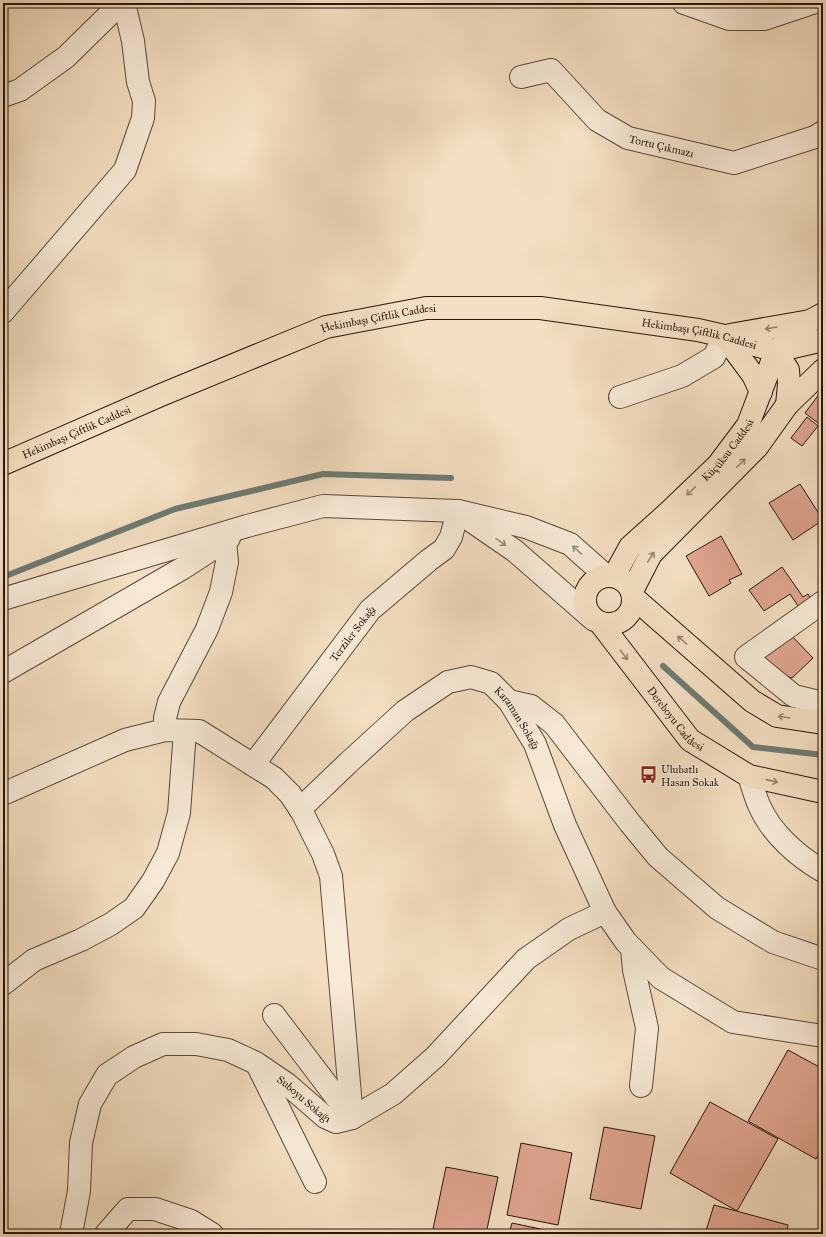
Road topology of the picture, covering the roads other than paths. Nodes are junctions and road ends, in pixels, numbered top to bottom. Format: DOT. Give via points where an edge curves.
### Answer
graph roads {
  1 [pos="684,3"];
  2 [pos="812,3"];
  3 [pos="521,77"];
  4 [pos="3,96"];
  5 [pos="823,132"];
  6 [pos="3,312"];
  7 [pos="816,318"];
  8 [pos="724,336"];
  9 [pos="823,340"];
  10 [pos="776,351"];
  11 [pos="823,370"];
  12 [pos="761,392"];
  13 [pos="620,397"];
  14 [pos="787,405"];
  15 [pos="3,464"];
  16 [pos="458,511"];
  17 [pos="247,526"];
  18 [pos="224,542"];
  19 [pos="610,576"];
  20 [pos="633,594"];
  21 [pos="3,599"];
  22 [pos="823,602"];
  23 [pos="597,622"];
  24 [pos="3,672"];
  25 [pos="509,701"];
  26 [pos="823,703"];
  27 [pos="823,723"];
  28 [pos="175,730"];
  29 [pos="253,765"];
  30 [pos="749,776"];
  31 [pos="823,792"];
  32 [pos="3,794"];
  33 [pos="300,809"];
  34 [pos="823,870"];
  35 [pos="604,912"];
  36 [pos="632,948"];
  37 [pos="823,959"];
  38 [pos="3,984"];
  39 [pos="274,1016"];
  40 [pos="823,1036"];
  41 [pos="256,1063"];
  42 [pos="641,1086"];
  43 [pos="352,1118"];
  44 [pos="315,1182"];
  45 [pos="71,1234"];
  46 [pos="106,1234"];
  47 [pos="212,1234"];
  1 -- 2 [label="street" via="729,19 764,19"];
  3 -- 5 [label="street, Tortu Çıkmazı" via="551,70 597,120 628,138 734,163 815,137"];
  4 -- 6 [label="street" via="20,90 66,57 119,5 125,7 133,41 138,82 144,100 143,118 125,170"];
  7 -- 8 [label="main road, one-way"];
  7 -- 10 [label="main road, Küçüksu Caddesi"];
  8 -- 10 [label="main road, Hekimbaşı Çiftlik Caddesi"];
  8 -- 12 [label="main road" via="753,375"];
  8 -- 13 [label="street" via="714,357 682,376"];
  8 -- 15 [label="main road, Hekimbaşı Çiftlik Caddesi" via="698,330 540,308 426,308 326,327 161,394"];
  9 -- 10 [label="main road"];
  10 -- 12 [label="main road, Küçüksu Caddesi"];
  10 -- 14 [label="main road" via="788,370"];
  11 -- 14 [label="main road, Küçüksu Caddesi"];
  12 -- 19 [label="main road, Küçüksu Caddesi, one-way" via="748,425 718,465 630,547"];
  20 -- 14 [label="main road, Küçüksu Caddesi, one-way" via="652,554 757,447"];
  16 -- 17 [label="street" via="323,506"];
  19 -- 16 [label="street, one-way" via="570,544 526,527"];
  16 -- 23 [label="street, one-way" via="515,552"];
  16 -- 29 [label="street, Terziler Sokağı" via="451,537 444,549 370,610"];
  17 -- 18 [label="street"];
  17 -- 21 [label="street"];
  18 -- 24 [label="street"];
  18 -- 28 [label="street" via="227,562 221,592 207,629 169,702 165,718"];
  19 -- 20 [label="main road" via="621,579"];
  19 -- 23 [label="main road" via="592,583 585,597 588,614"];
  20 -- 23 [label="main road" via="633,606 624,620 609,625"];
  27 -- 20 [label="main road, one-way" via="777,716 752,702"];
  22 -- 26 [label="street" via="746,657 794,696"];
  23 -- 30 [label="main road, Dereboyu Caddesi, one-way" via="690,740"];
  25 -- 33 [label="street, Karaman Sokağı" via="491,683 471,677 448,682 405,711"];
  25 -- 35 [label="street, Karaman Sokağı" via="535,744 565,825"];
  25 -- 37 [label="street" via="531,706 554,724 658,857 717,908 772,942"];
  28 -- 29 [label="street" via="198,731"];
  28 -- 32 [label="street" via="125,740"];
  28 -- 38 [label="street" via="179,813 168,853 153,881 134,908 111,924 34,960"];
  29 -- 33 [label="street" via="274,778"];
  30 -- 31 [label="main road, Dereboyu Caddesi, one-way"];
  30 -- 34 [label="street" via="759,806 770,824 798,854"];
  33 -- 43 [label="street" via="324,854 331,876"];
  35 -- 36 [label="street, Karaman Sokağı"];
  35 -- 43 [label="street, Suboyu Sokağı" via="569,929 526,959 435,1057 393,1094"];
  36 -- 40 [label="street, Karaman Sokağı" via="661,978 733,1022"];
  36 -- 42 [label="street" via="634,970 647,1028"];
  39 -- 43 [label="street"];
  41 -- 43 [label="street, Suboyu Sokağı" via="287,1084 325,1117 336,1122"];
  41 -- 44 [label="street"];
  41 -- 45 [label="street, Suboyu Sokağı" via="228,1050 196,1044 163,1044 134,1057 107,1075 90,1104 81,1143 79,1191"];
  46 -- 47 [label="street" via="128,1209 155,1209 190,1220"];
}
